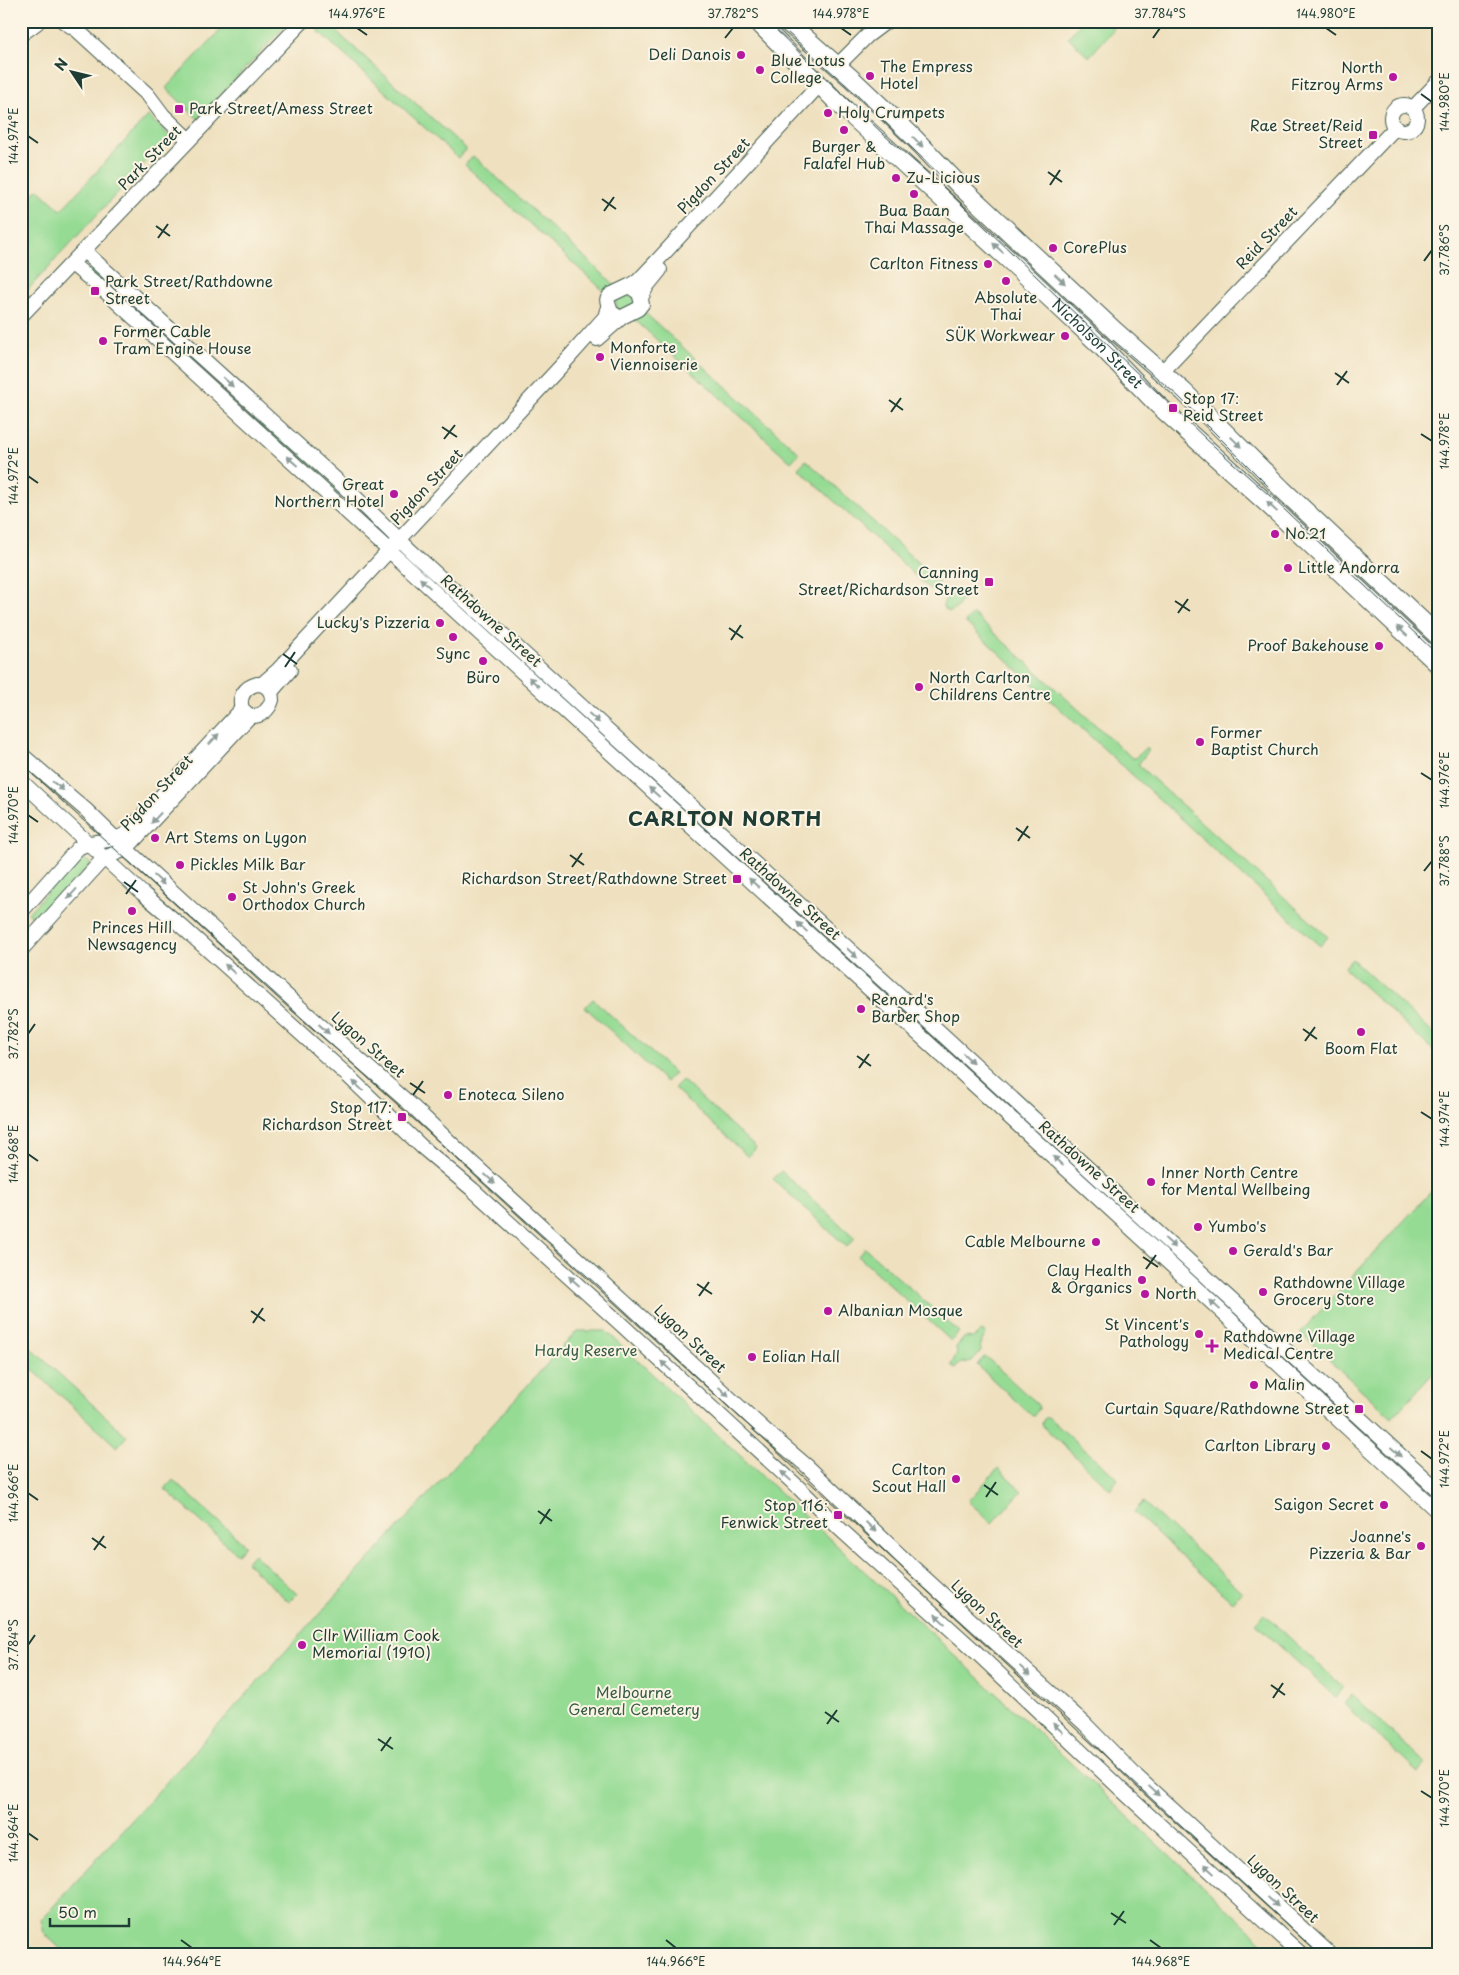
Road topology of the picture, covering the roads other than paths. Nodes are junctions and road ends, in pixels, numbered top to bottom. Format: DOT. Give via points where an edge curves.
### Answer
graph roads {
  1 [pos="36,21"];
  2 [pos="63,21"];
  3 [pos="302,21"];
  4 [pos="757,21"];
  5 [pos="786,21"];
  6 [pos="74,26"];
  7 [pos="882,26"];
  8 [pos="21,32"];
  9 [pos="841,69"];
  10 [pos="1438,82"];
  11 [pos="823,87"];
  12 [pos="193,137"];
  13 [pos="84,251"];
  14 [pos="1033,255"];
  15 [pos="72,264"];
  16 [pos="1020,270"];
  17 [pos="628,286"];
  18 [pos="641,298"];
  19 [pos="608,307"];
  20 [pos="21,316"];
  21 [pos="621,318"];
  22 [pos="205,362"];
  23 [pos="1162,372"];
  24 [pos="195,373"];
  25 [pos="1146,392"];
  26 [pos="352,494"];
  27 [pos="340,506"];
  28 [pos="403,543"];
  29 [pos="393,553"];
  30 [pos="1438,636"];
  31 [pos="1438,664"];
  32 [pos="267,688"];
  33 [pos="246,713"];
  34 [pos="21,754"];
  35 [pos="21,781"];
  36 [pos="89,843"];
  37 [pos="121,845"];
  38 [pos="104,858"];
  39 [pos="192,910"];
  40 [pos="21,912"];
  41 [pos="180,924"];
  42 [pos="21,950"];
  43 [pos="880,978"];
  44 [pos="870,990"];
  45 [pos="283,992"];
  46 [pos="910,1005"];
  47 [pos="270,1006"];
  48 [pos="900,1016"];
  49 [pos="451,1142"];
  50 [pos="436,1158"];
  51 [pos="605,1283"];
  52 [pos="592,1298"];
  53 [pos="632,1307"];
  54 [pos="618,1322"];
  55 [pos="1438,1490"];
  56 [pos="835,1494"];
  57 [pos="820,1510"];
  58 [pos="1438,1512"];
  59 [pos="907,1562"];
  60 [pos="894,1576"];
  61 [pos="989,1638"];
  62 [pos="976,1652"];
  63 [pos="1118,1758"];
  64 [pos="1104,1773"];
  65 [pos="1296,1924"];
  66 [pos="1283,1937"];
  67 [pos="1301,1954"];
  68 [pos="1330,1954"];
  1 -- 8 [label="main road"];
  2 -- 6 [label="street"];
  3 -- 12 [label="street, Park Street"];
  4 -- 11 [label="main road, Nicholson Street"];
  5 -- 9 [label="main road, Nicholson Street"];
  6 -- 12 [label="street" via="152,99 162,103"];
  7 -- 9 [label="street" via="867,36"];
  9 -- 11 [label="main road"];
  9 -- 14 [label="main road, Nicholson Street, one-way"];
  10 -- 23 [label="street, Reid Street" via="1413,108 1418,116 1414,127 1406,131 1395,128"];
  16 -- 11 [label="main road, Nicholson Street, one-way"];
  11 -- 17 [label="street, Pigdon Street" via="638,281"];
  11 -- 18 [label="street, Pigdon Street" via="651,281"];
  12 -- 13 [label="street, Park Street"];
  13 -- 15 [label="street, Park Street"];
  13 -- 22 [label="street, Rathdowne Street"];
  14 -- 16 [label="main road"];
  14 -- 23 [label="main road, Nicholson Street, one-way"];
  15 -- 20 [label="street, Park Street"];
  15 -- 24 [label="street, Rathdowne Street"];
  16 -- 25 [label="main road, Nicholson Street"];
  17 -- 18 [label="street"];
  17 -- 19 [label="street" via="608,297"];
  18 -- 21 [label="street" via="640,308"];
  19 -- 21 [label="street"];
  19 -- 28 [label="street, Pigdon Street" via="601,322"];
  21 -- 28 [label="street, Pigdon Street" via="594,342"];
  22 -- 24 [label="street"];
  22 -- 26 [label="street, Rathdowne Street, one-way"];
  23 -- 25 [label="main road"];
  23 -- 30 [label="main road, Nicholson Street, one-way"];
  27 -- 24 [label="street, Rathdowne Street, one-way"];
  31 -- 25 [label="main road, Nicholson Street, one-way"];
  26 -- 27 [label="street"];
  26 -- 28 [label="street, Rathdowne Street"];
  27 -- 29 [label="street, Rathdowne Street"];
  28 -- 29 [label="street, Pigdon Street"];
  28 -- 43 [label="street, Rathdowne Street, one-way"];
  29 -- 32 [label="street, Pigdon Street" via="278,670"];
  44 -- 29 [label="street, Rathdowne Street, one-way"];
  32 -- 33 [label="street" via="272,700 266,711 260,716"];
  32 -- 33 [label="street" via="252,685 243,693 240,699"];
  33 -- 37 [label="street, Pigdon Street" via="181,783 126,834"];
  34 -- 37 [label="street, Lygon Street, one-way" via="68,793"];
  35 -- 36 [label="street"];
  36 -- 37 [label="street, Pigdon Street"];
  36 -- 38 [label="street"];
  36 -- 40 [label="street" via="78,848"];
  37 -- 38 [label="street, Pigdon Street"];
  37 -- 39 [label="street, Lygon Street, one-way"];
  38 -- 41 [label="street"];
  38 -- 42 [label="street, Pigdon Street, one-way"];
  39 -- 41 [label="street"];
  39 -- 45 [label="street, Lygon Street"];
  47 -- 41 [label="street, one-way"];
  43 -- 44 [label="street"];
  43 -- 46 [label="street, Rathdowne Street"];
  44 -- 48 [label="street, Rathdowne Street"];
  45 -- 47 [label="street"];
  45 -- 49 [label="street, Lygon Street, one-way"];
  46 -- 48 [label="street"];
  46 -- 55 [label="street, Rathdowne Street, one-way"];
  50 -- 47 [label="street, one-way"];
  58 -- 48 [label="street, Rathdowne Street, one-way"];
  49 -- 50 [label="street"];
  49 -- 51 [label="street, Lygon Street, one-way"];
  52 -- 50 [label="street, one-way"];
  51 -- 52 [label="street"];
  51 -- 53 [label="street, Lygon Street"];
  52 -- 54 [label="street"];
  53 -- 54 [label="street"];
  53 -- 56 [label="street, Lygon Street, one-way"];
  57 -- 54 [label="street, one-way"];
  56 -- 57 [label="street"];
  56 -- 59 [label="street, Lygon Street, one-way"];
  57 -- 60 [label="street"];
  59 -- 60 [label="street"];
  59 -- 61 [label="street, Lygon Street"];
  62 -- 60 [label="street, one-way"];
  61 -- 62 [label="street"];
  61 -- 63 [label="street, Lygon Street, one-way"];
  64 -- 62 [label="street, one-way"];
  63 -- 64 [label="street"];
  63 -- 65 [label="street, Lygon Street, one-way"];
  66 -- 64 [label="street, one-way"];
  65 -- 66 [label="street"];
  65 -- 68 [label="street, Lygon Street"];
  66 -- 67 [label="street"];
}
